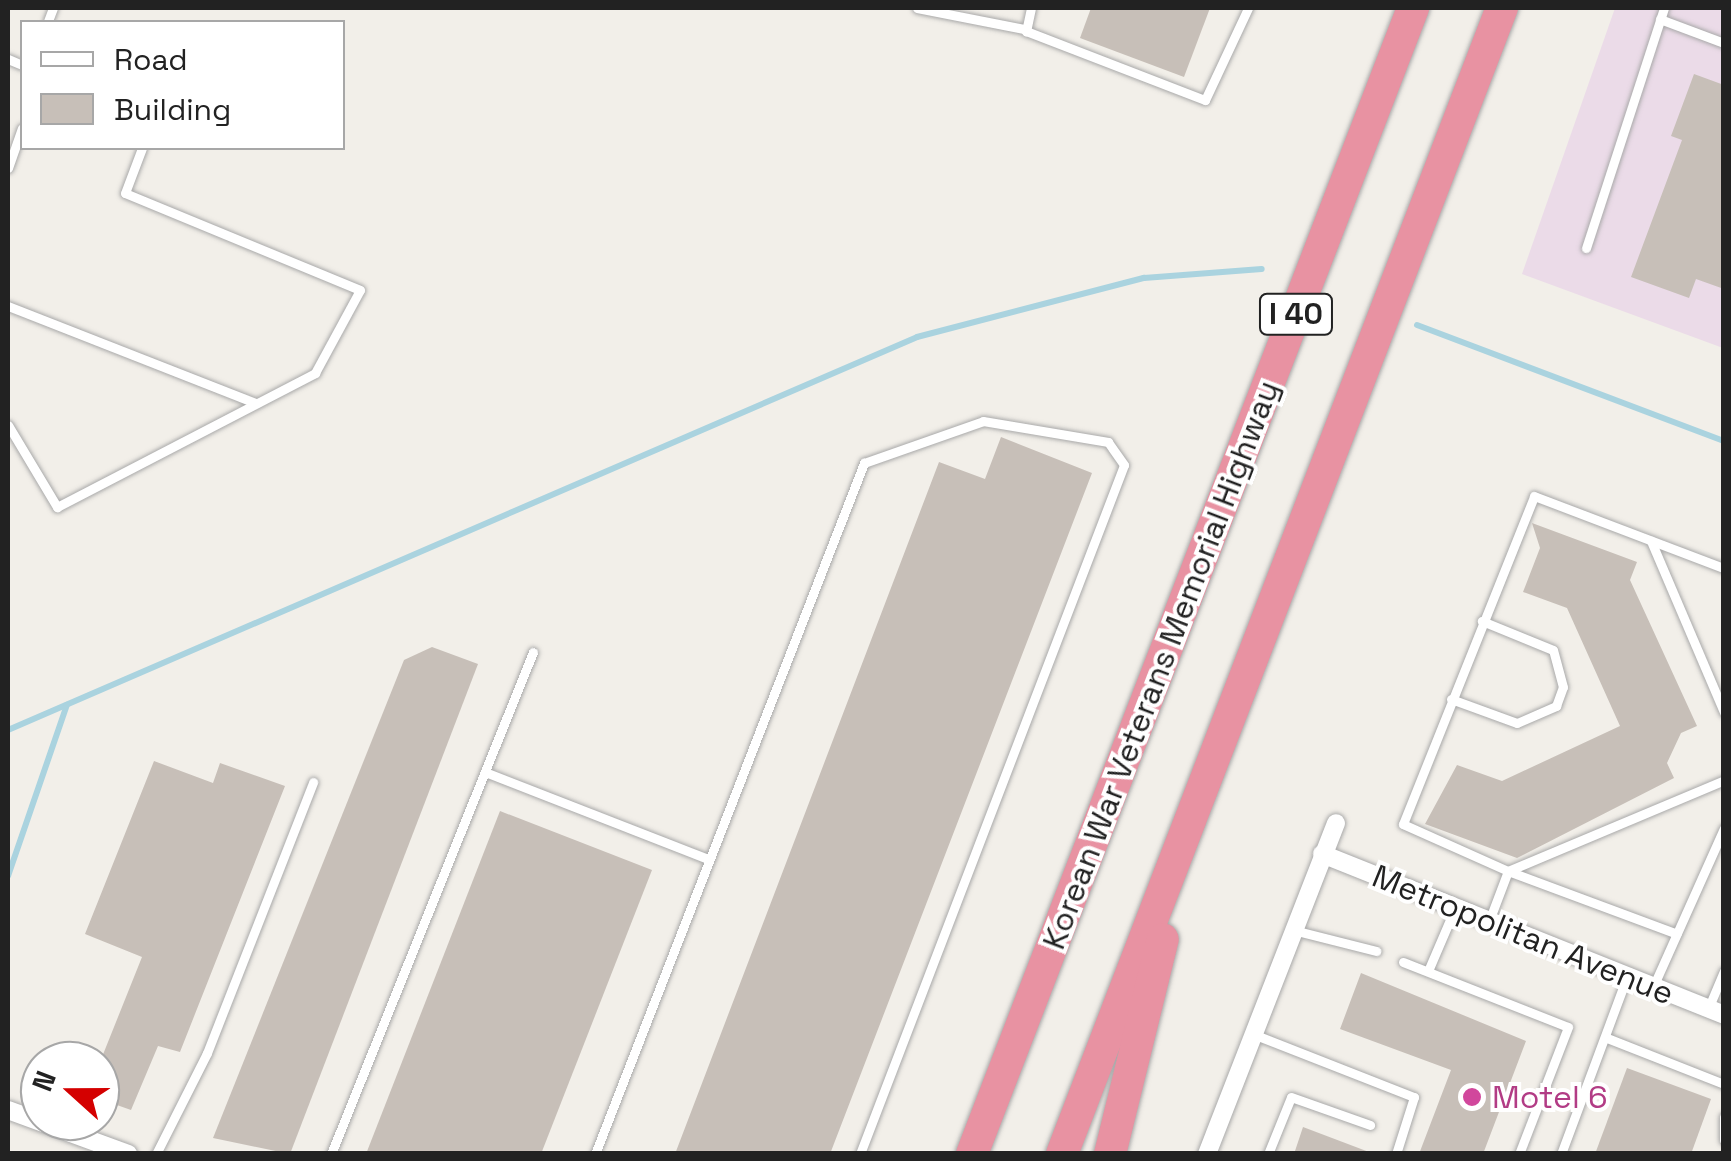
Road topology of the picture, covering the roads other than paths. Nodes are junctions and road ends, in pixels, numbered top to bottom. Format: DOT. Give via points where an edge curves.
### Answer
graph roads {
  1 [pos="917,8"];
  2 [pos="1031,8"];
  3 [pos="1248,8"];
  4 [pos="1413,8"];
  5 [pos="1502,8"];
  6 [pos="1664,8"];
  7 [pos="1660,19"];
  8 [pos="1024,29"];
  9 [pos="1724,43"];
  10 [pos="20,134"];
  11 [pos="141,150"];
  12 [pos="8,168"];
  13 [pos="1586,248"];
  14 [pos="8,306"];
  15 [pos="256,404"];
  16 [pos="8,426"];
  17 [pos="1652,541"];
  18 [pos="1724,568"];
  19 [pos="1482,621"];
  20 [pos="533,652"];
  21 [pos="1450,699"];
  22 [pos="1724,712"];
  23 [pos="484,772"];
  24 [pos="1724,780"];
  25 [pos="312,782"];
  26 [pos="1195,808"];
  27 [pos="1336,824"];
  28 [pos="1724,828"];
  29 [pos="1322,854"];
  30 [pos="708,858"];
  31 [pos="1508,871"];
  32 [pos="1455,908"];
  33 [pos="1489,921"];
  34 [pos="1293,930"];
  35 [pos="1676,934"];
  36 [pos="1376,951"];
  37 [pos="1403,962"];
  38 [pos="1428,970"];
  39 [pos="1628,976"];
  40 [pos="1722,977"];
  41 [pos="1653,987"];
  42 [pos="1716,1012"];
  43 [pos="1253,1034"];
  44 [pos="1607,1038"];
  45 [pos="1724,1084"];
  46 [pos="8,1110"];
  47 [pos="1724,1117"];
  48 [pos="1370,1125"];
  49 [pos="1724,1140"];
  50 [pos="128,1154"];
  51 [pos="156,1154"];
  52 [pos="331,1154"];
  53 [pos="595,1154"];
  54 [pos="860,1154"];
  55 [pos="972,1154"];
  56 [pos="1062,1154"];
  57 [pos="1110,1154"];
  58 [pos="1207,1154"];
  59 [pos="1268,1154"];
  60 [pos="1396,1154"];
  61 [pos="1520,1154"];
  62 [pos="1561,1154"];
  1 -- 8 [label="lane"];
  2 -- 8 [label="lane"];
  3 -- 8 [label="lane" via="1208,100"];
  4 -- 55 [label="highway, Korean War Veterans Memorial Highway / I 40"];
  5 -- 26 [label="highway, I 40"];
  6 -- 7 [label="lane"];
  7 -- 9 [label="lane"];
  7 -- 13 [label="lane"];
  10 -- 12 [label="lane"];
  11 -- 15 [label="lane" via="125,193 360,290 315,373"];
  14 -- 15 [label="lane"];
  15 -- 16 [label="lane" via="57,507"];
  17 -- 18 [label="lane"];
  17 -- 19 [label="lane" via="1534,496"];
  17 -- 22 [label="lane"];
  19 -- 21 [label="lane"];
  19 -- 21 [label="lane" via="1553,650 1562,687 1556,706 1518,723"];
  20 -- 23 [label="lane"];
  21 -- 31 [label="lane" via="1404,824"];
  23 -- 30 [label="lane"];
  23 -- 52 [label="lane"];
  24 -- 31 [label="lane"];
  25 -- 51 [label="lane" via="207,1053"];
  26 -- 56 [label="highway, I 40"];
  26 -- 57 [label="highway"];
  27 -- 29 [label="street"];
  28 -- 35 [label="lane"];
  29 -- 32 [label="street, Metropolitan Avenue"];
  29 -- 34 [label="street"];
  30 -- 53 [label="lane"];
  30 -- 54 [label="lane" via="864,463 984,420 1114,446 1124,465"];
  31 -- 33 [label="lane"];
  31 -- 35 [label="lane"];
  32 -- 33 [label="street, Metropolitan Avenue"];
  32 -- 38 [label="lane"];
  33 -- 39 [label="street, Metropolitan Avenue"];
  34 -- 36 [label="lane"];
  34 -- 43 [label="street"];
  35 -- 41 [label="lane"];
  37 -- 38 [label="lane"];
  38 -- 61 [label="lane" via="1568,1027"];
  39 -- 41 [label="street, Metropolitan Avenue"];
  39 -- 44 [label="lane"];
  40 -- 42 [label="lane"];
  41 -- 42 [label="street, Metropolitan Avenue"];
  43 -- 58 [label="street"];
  43 -- 60 [label="lane" via="1414,1097"];
  44 -- 45 [label="lane"];
  44 -- 62 [label="lane"];
  46 -- 50 [label="street"];
  47 -- 49 [label="lane"];
  48 -- 59 [label="lane" via="1292,1097"];
}
